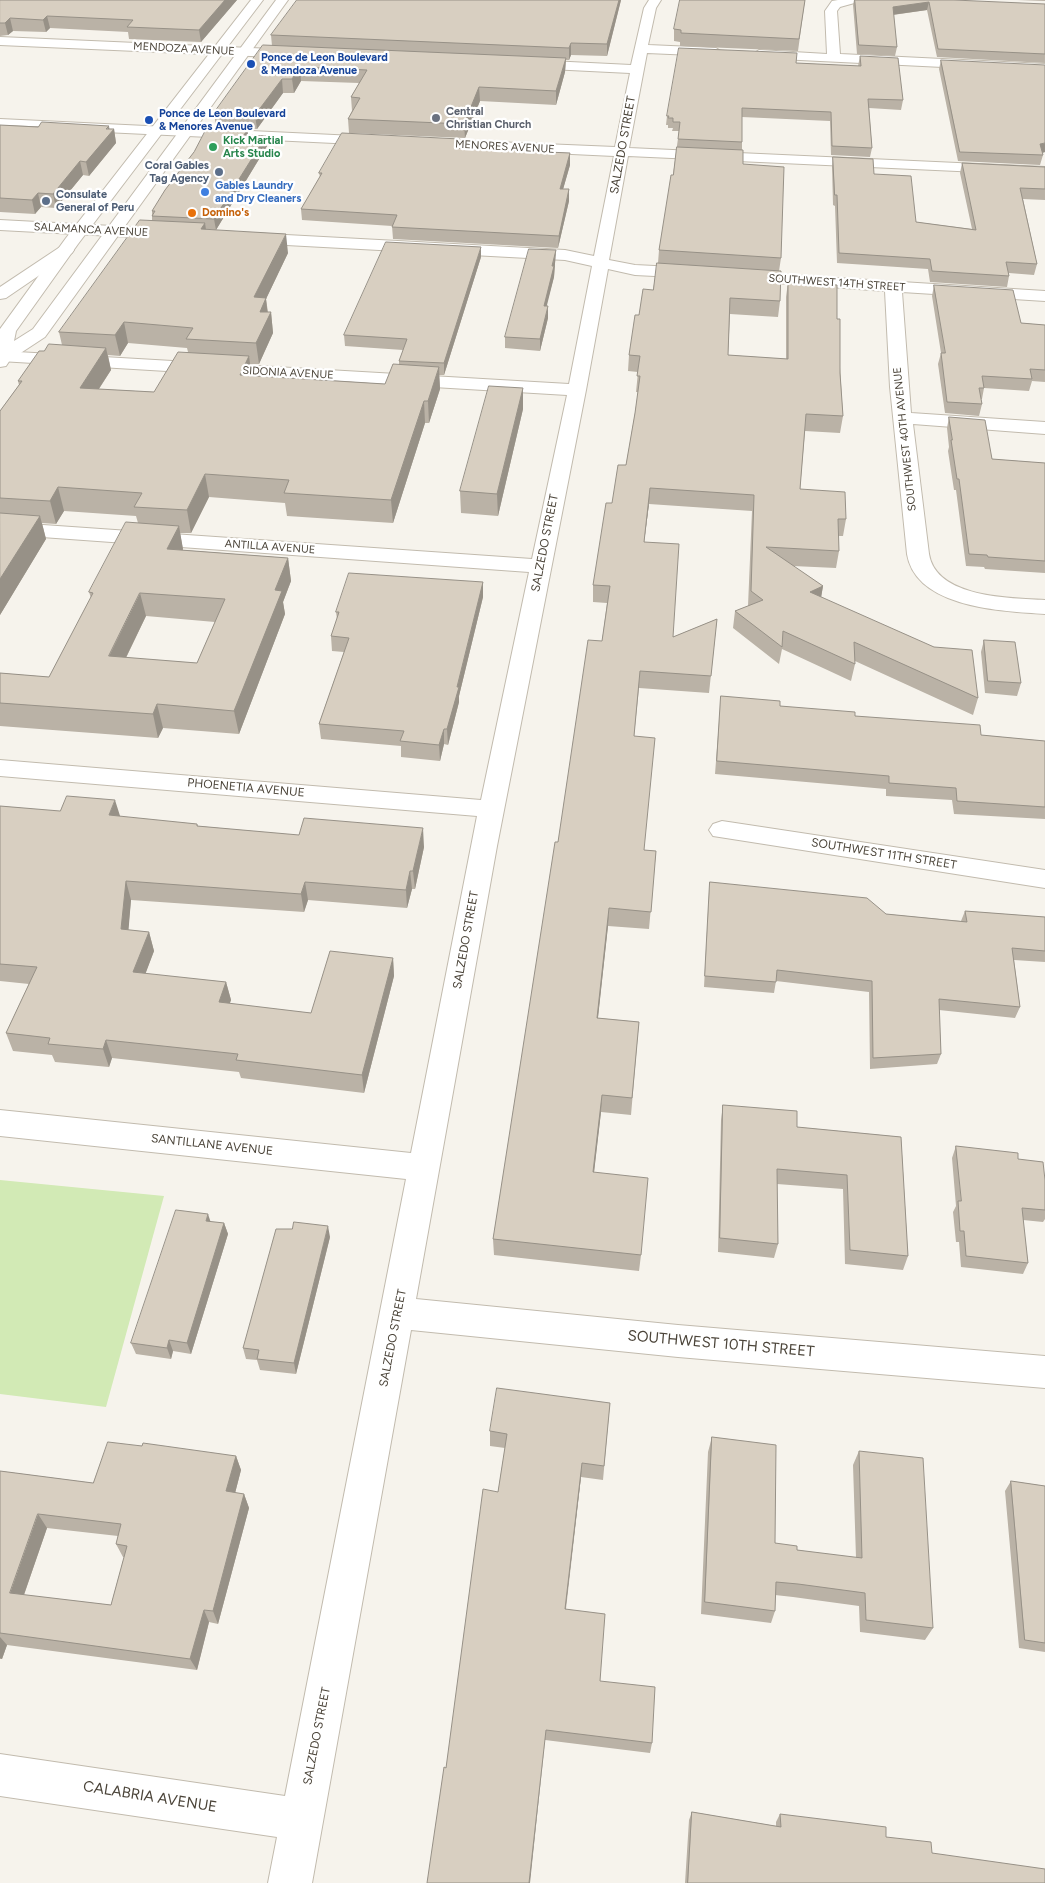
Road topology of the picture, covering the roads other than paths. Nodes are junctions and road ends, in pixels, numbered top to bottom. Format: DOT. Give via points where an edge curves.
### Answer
graph roads {
  1 [pos="257,0"];
  2 [pos="282,0"];
  3 [pos="655,0"];
  4 [pos="854,0"];
  5 [pos="0,41"];
  6 [pos="216,51"];
  7 [pos="244,52"];
  8 [pos="726,53"];
  9 [pos="746,54"];
  10 [pos="311,55"];
  11 [pos="834,58"];
  12 [pos="640,59"];
  13 [pos="520,64"];
  14 [pos="1045,68"];
  15 [pos="0,123"];
  16 [pos="156,131"];
  17 [pos="186,132"];
  18 [pos="387,142"];
  19 [pos="407,143"];
  20 [pos="621,153"];
  21 [pos="1045,171"];
  22 [pos="0,225"];
  23 [pos="81,229"];
  24 [pos="114,231"];
  25 [pos="185,235"];
  26 [pos="230,237"];
  27 [pos="66,250"];
  28 [pos="600,262"];
  29 [pos="710,274"];
  30 [pos="729,276"];
  31 [pos="893,287"];
  32 [pos="0,294"];
  33 [pos="1045,296"];
  34 [pos="1,358"];
  35 [pos="577,390"];
  36 [pos="902,418"];
  37 [pos="1045,428"];
  38 [pos="0,528"];
  39 [pos="541,566"];
  40 [pos="1045,607"];
  41 [pos="0,768"];
  42 [pos="491,809"];
  43 [pos="722,830"];
  44 [pos="1045,879"];
  45 [pos="0,1123"];
  46 [pos="425,1168"];
  47 [pos="398,1313"];
  48 [pos="1045,1372"];
  49 [pos="0,1775"];
  50 [pos="301,1819"];
  51 [pos="290,1883"];
  1 -- 6 [label="street"];
  2 -- 7 [label="street"];
  3 -- 12 [label="street, SALZEDO STREET" via="650,8"];
  4 -- 11 [label="street" via="836,4 831,11"];
  5 -- 6 [label="street, MENDOZA AVENUE"];
  6 -- 7 [label="street, MENDOZA AVENUE"];
  6 -- 16 [label="street"];
  7 -- 10 [label="street, MENDOZA AVENUE"];
  7 -- 17 [label="street"];
  8 -- 12 [label="street"];
  9 -- 11 [label="street"];
  11 -- 14 [label="street"];
  12 -- 13 [label="street"];
  12 -- 20 [label="street, SALZEDO STREET"];
  15 -- 16 [label="street"];
  16 -- 17 [label="street"];
  16 -- 23 [label="street"];
  17 -- 18 [label="street"];
  17 -- 24 [label="street"];
  19 -- 20 [label="street, MENORES AVENUE"];
  20 -- 21 [label="street, MENORES AVENUE"];
  20 -- 28 [label="street, SALZEDO STREET"];
  22 -- 23 [label="street, SALAMANCA AVENUE"];
  23 -- 24 [label="street, SALAMANCA AVENUE"];
  23 -- 27 [label="street"];
  24 -- 25 [label="street, SALAMANCA AVENUE"];
  24 -- 34 [label="street" via="39,333"];
  26 -- 28 [label="street" via="565,255"];
  27 -- 32 [label="street"];
  27 -- 34 [label="street" via="7,331"];
  28 -- 29 [label="street" via="635,270"];
  28 -- 35 [label="street, SALZEDO STREET"];
  30 -- 31 [label="street, SOUTHWEST 14TH STREET"];
  31 -- 33 [label="street, SOUTHWEST 14TH STREET"];
  31 -- 36 [label="street, SOUTHWEST 40TH AVENUE"];
  34 -- 35 [label="street, SIDONIA AVENUE"];
  35 -- 39 [label="street, SALZEDO STREET"];
  36 -- 37 [label="street"];
  36 -- 40 [label="street, SOUTHWEST 40TH AVENUE" via="918,554 924,572 937,584 967,596 991,602"];
  38 -- 39 [label="street, ANTILLA AVENUE"];
  39 -- 42 [label="street, SALZEDO STREET"];
  41 -- 42 [label="street, PHOENETIA AVENUE"];
  42 -- 46 [label="street, SALZEDO STREET"];
  43 -- 44 [label="street, SOUTHWEST 11TH STREET"];
  45 -- 46 [label="street, SANTILLANE AVENUE"];
  46 -- 47 [label="street, SALZEDO STREET"];
  47 -- 48 [label="street, SOUTHWEST 10TH STREET"];
  47 -- 50 [label="street, SALZEDO STREET"];
  49 -- 50 [label="street, CALABRIA AVENUE"];
  50 -- 51 [label="street, SALZEDO STREET"];
}
